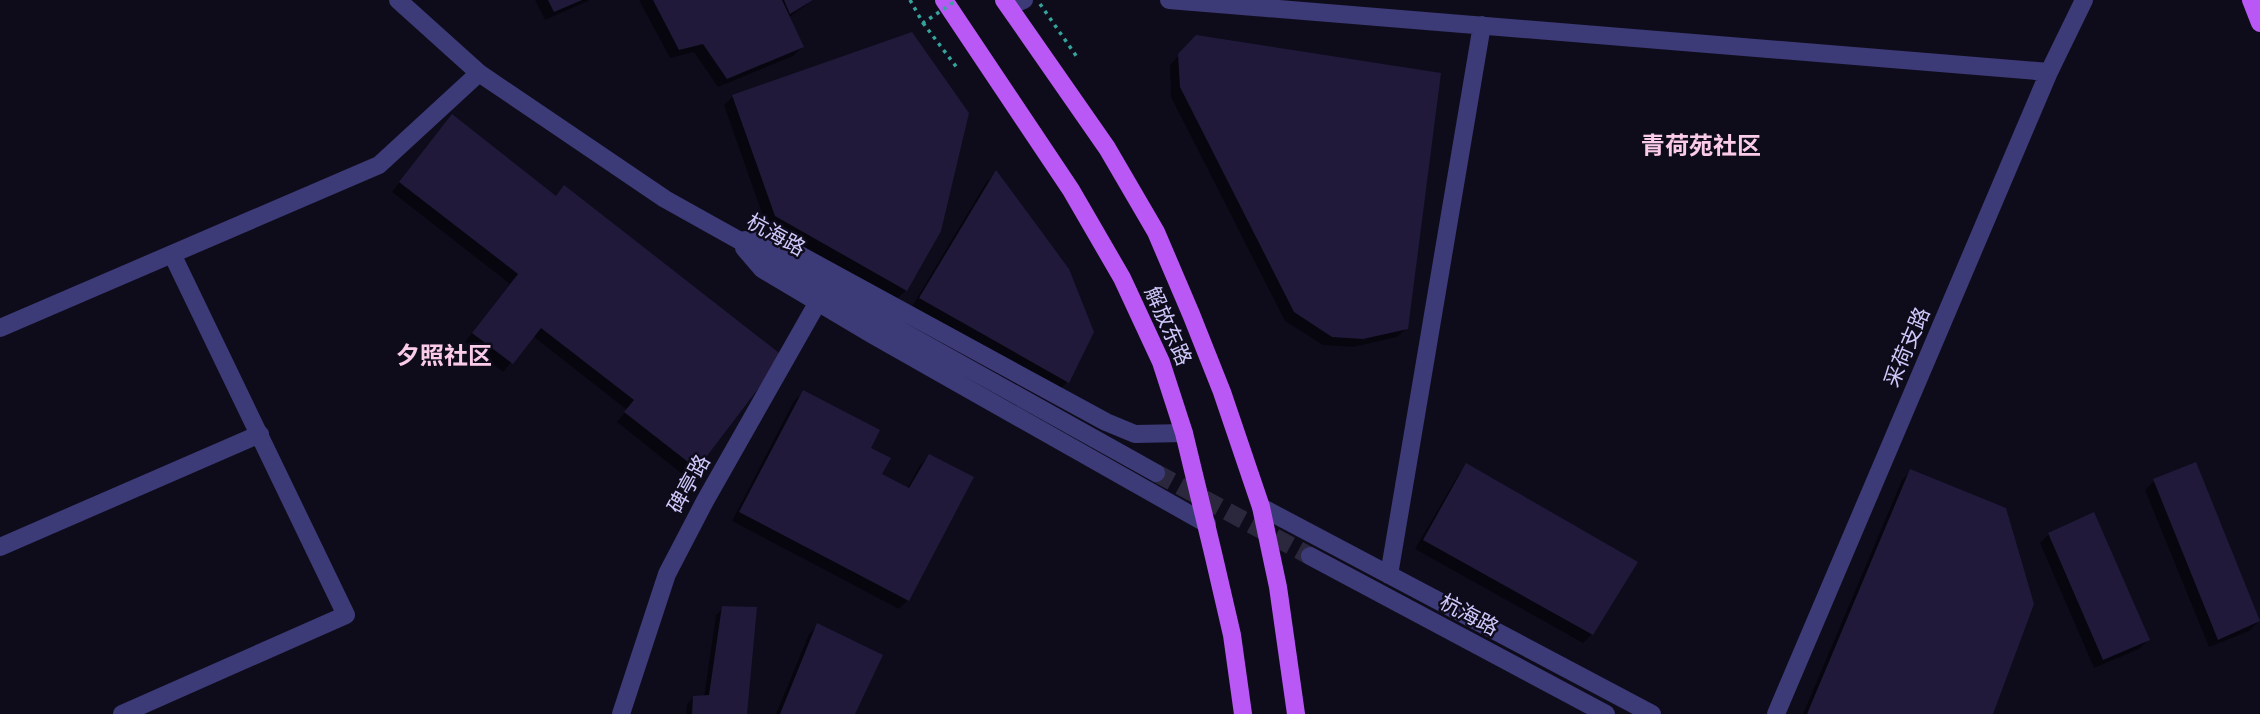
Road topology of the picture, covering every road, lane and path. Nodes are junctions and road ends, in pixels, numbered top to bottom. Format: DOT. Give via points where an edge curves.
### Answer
graph roads {
  1 [pos="398,0"];
  2 [pos="910,0"];
  3 [pos="944,0"];
  4 [pos="957,0"];
  5 [pos="1038,0"];
  6 [pos="1169,0"];
  7 [pos="2084,0"];
  8 [pos="2251,0"];
  9 [pos="1012,2"];
  10 [pos="923,23"];
  11 [pos="2260,23"];
  12 [pos="1482,26"];
  13 [pos="1077,57"];
  14 [pos="958,69"];
  15 [pos="2049,72"];
  16 [pos="478,73"];
  17 [pos="738,239"];
  18 [pos="173,254"];
  19 [pos="822,295"];
  20 [pos="0,328"];
  21 [pos="1184,433"];
  22 [pos="260,434"];
  23 [pos="1156,473"];
  24 [pos="1261,507"];
  25 [pos="1207,524"];
  26 [pos="0,547"];
  27 [pos="1310,556"];
  28 [pos="1389,575"];
  29 [pos="122,714"];
  30 [pos="621,714"];
  31 [pos="1242,714"];
  32 [pos="1296,714"];
  33 [pos="1606,714"];
  34 [pos="1653,714"];
  35 [pos="1776,714"];
  1 -- 16 [label="street, 杭海路"];
  2 -- 10 [label="path, bridge"];
  3 -- 21 [label="main road, 解放东路" via="1070,190 1122,278 1161,362"];
  4 -- 10 [label="path, bridge"];
  5 -- 13 [label="path"];
  6 -- 12 [label="street"];
  7 -- 15 [label="street, 采荷支路"];
  8 -- 11 [label="main road"];
  9 -- 24 [label="main road, 解放东路" via="1156,232 1222,392"];
  10 -- 14 [label="path"];
  12 -- 15 [label="street"];
  12 -- 28 [label="street"];
  15 -- 35 [label="street, 采荷支路"];
  16 -- 17 [label="street, 杭海路" via="665,199"];
  16 -- 18 [label="street" via="379,165"];
  17 -- 19 [label="street, 杭海路"];
  17 -- 21 [label="street" via="776,242 1106,422 1135,434"];
  18 -- 20 [label="street"];
  18 -- 22 [label="street"];
  19 -- 23 [label="street, 杭海路"];
  19 -- 25 [label="street"];
  19 -- 30 [label="street, 碑亭路" via="667,574"];
  21 -- 25 [label="main road, 解放东路"];
  22 -- 26 [label="street"];
  22 -- 29 [label="street" via="346,615"];
  24 -- 28 [label="street"];
  24 -- 32 [label="main road, 解放东路"];
  25 -- 31 [label="main road, 解放东路" via="1232,635"];
  27 -- 33 [label="street, 杭海路"];
  28 -- 34 [label="street"];
}
